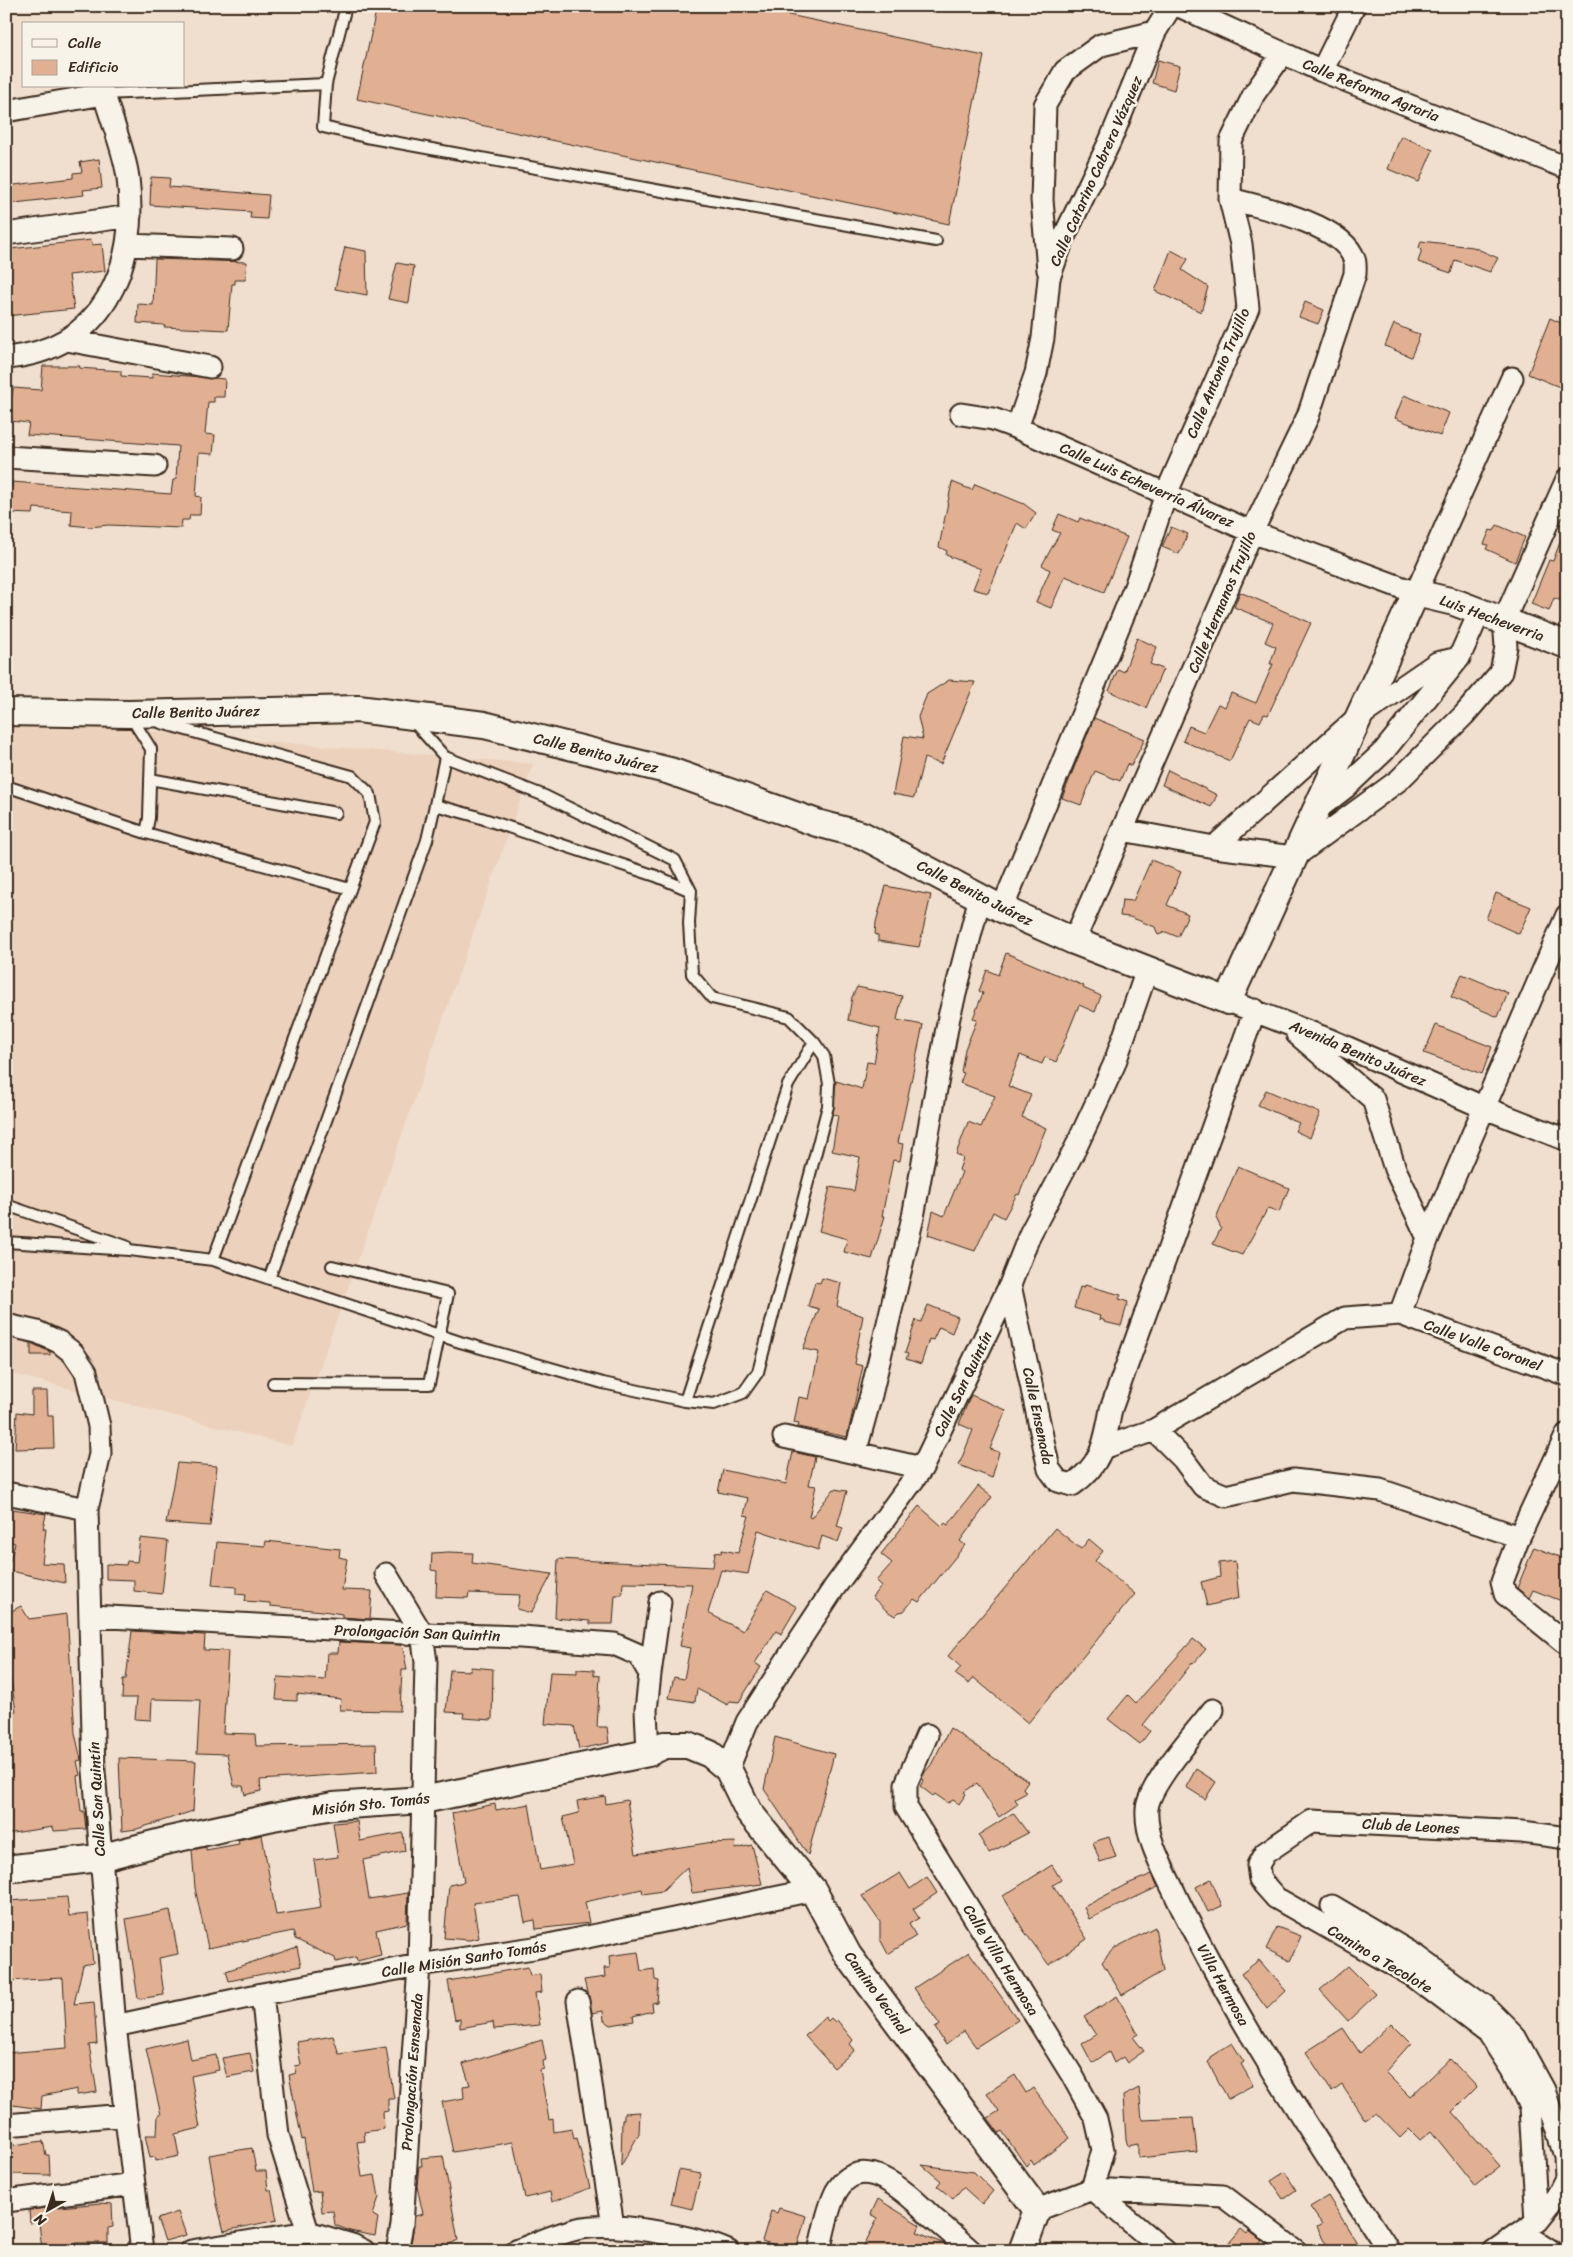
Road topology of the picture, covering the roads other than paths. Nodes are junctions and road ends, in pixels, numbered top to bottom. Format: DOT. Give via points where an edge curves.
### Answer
graph roads {
  1 [pos="346,6"];
  2 [pos="1172,6"];
  3 [pos="1179,6"];
  4 [pos="1354,6"];
  5 [pos="1155,32"];
  6 [pos="1283,53"];
  7 [pos="1322,71"];
  8 [pos="326,84"];
  9 [pos="104,94"];
  10 [pos="6,111"];
  11 [pos="1565,166"];
  12 [pos="1230,199"];
  13 [pos="130,216"];
  14 [pos="6,234"];
  15 [pos="936,241"];
  16 [pos="127,245"];
  17 [pos="232,250"];
  18 [pos="1049,278"];
  19 [pos="67,340"];
  20 [pos="6,358"];
  21 [pos="210,368"];
  22 [pos="1512,378"];
  23 [pos="961,414"];
  24 [pos="1017,428"];
  25 [pos="6,457"];
  26 [pos="155,466"];
  27 [pos="1567,479"];
  28 [pos="1166,494"];
  29 [pos="1252,532"];
  30 [pos="1416,593"];
  31 [pos="1492,616"];
  32 [pos="1567,646"];
  33 [pos="1459,658"];
  34 [pos="6,712"];
  35 [pos="129,714"];
  36 [pos="409,715"];
  37 [pos="1357,718"];
  38 [pos="445,757"];
  39 [pos="150,779"];
  40 [pos="6,786"];
  41 [pos="435,805"];
  42 [pos="1315,811"];
  43 [pos="336,812"];
  44 [pos="1122,830"];
  45 [pos="146,833"];
  46 [pos="1214,847"];
  47 [pos="1294,857"];
  48 [pos="350,889"];
  49 [pos="692,891"];
  50 [pos="991,903"];
  51 [pos="1567,915"];
  52 [pos="1074,941"];
  53 [pos="1148,970"];
  54 [pos="1228,1001"];
  55 [pos="1256,1010"];
  56 [pos="1280,1020"];
  57 [pos="814,1042"];
  58 [pos="1485,1108"];
  59 [pos="1567,1140"];
  60 [pos="6,1205"];
  61 [pos="1428,1238"];
  62 [pos="6,1242"];
  63 [pos="140,1251"];
  64 [pos="213,1260"];
  65 [pos="332,1266"];
  66 [pos="269,1279"];
  67 [pos="1010,1285"];
  68 [pos="1400,1314"];
  69 [pos="6,1325"];
  70 [pos="438,1334"];
  71 [pos="1567,1375"];
  72 [pos="273,1383"];
  73 [pos="685,1401"];
  74 [pos="1154,1430"];
  75 [pos="1567,1434"];
  76 [pos="784,1437"];
  77 [pos="1103,1448"];
  78 [pos="855,1453"];
  79 [pos="922,1468"];
  80 [pos="6,1493"];
  81 [pos="87,1509"];
  82 [pos="1519,1537"];
  83 [pos="386,1574"];
  84 [pos="660,1602"];
  85 [pos="91,1616"];
  86 [pos="422,1634"];
  87 [pos="1567,1642"];
  88 [pos="650,1674"];
  89 [pos="1213,1710"];
  90 [pos="927,1735"];
  91 [pos="648,1753"];
  92 [pos="728,1769"];
  93 [pos="423,1800"];
  94 [pos="1567,1838"];
  95 [pos="1265,1853"];
  96 [pos="100,1858"];
  97 [pos="6,1869"];
  98 [pos="813,1890"];
  99 [pos="1332,1906"];
  100 [pos="419,1965"];
  101 [pos="262,1994"];
  102 [pos="578,2001"];
  103 [pos="115,2026"];
  104 [pos="125,2114"];
  105 [pos="6,2125"];
  106 [pos="134,2184"];
  107 [pos="1092,2188"];
  108 [pos="6,2201"];
  109 [pos="1037,2210"];
  110 [pos="612,2226"];
  111 [pos="1530,2227"];
  112 [pos="580,2228"];
  113 [pos="308,2232"];
  114 [pos="142,2251"];
  115 [pos="191,2251"];
  116 [pos="364,2251"];
  117 [pos="397,2251"];
  118 [pos="516,2251"];
  119 [pos="571,2251"];
  120 [pos="728,2251"];
  121 [pos="819,2251"];
  122 [pos="971,2251"];
  123 [pos="1022,2251"];
  124 [pos="1165,2251"];
  125 [pos="1296,2251"];
  126 [pos="1390,2251"];
  127 [pos="1494,2251"];
  128 [pos="1550,2251"];
  1 -- 8 [label="lane"];
  2 -- 5 [label="street, Calle Catarino Cabrera Vázquez"];
  3 -- 6 [label="street, Calle Reforma Agraria"];
  4 -- 7 [label="street"];
  5 -- 18 [label="street, Calle Catarino Cabrera Vázquez" via="1110,141 1062,239"];
  5 -- 18 [label="street" via="1101,45 1065,70 1045,105 1042,200"];
  6 -- 7 [label="street, Calle Reforma Agraria"];
  6 -- 12 [label="street, Calle Antonio Trujillo" via="1254,94 1231,140"];
  7 -- 11 [label="street, Calle Reforma Agraria"];
  8 -- 9 [label="lane"];
  8 -- 15 [label="lane" via="323,127"];
  9 -- 10 [label="street"];
  9 -- 13 [label="street" via="128,176"];
  12 -- 28 [label="street, Calle Antonio Trujillo" via="1241,244 1248,308"];
  12 -- 29 [label="street, Calle Hermanos Trujillo" via="1290,214 1325,230 1344,243 1354,259 1355,274 1308,416"];
  13 -- 14 [label="street"];
  13 -- 16 [label="street"];
  16 -- 17 [label="street"];
  16 -- 19 [label="street" via="120,275 108,300 85,326"];
  18 -- 24 [label="street, Calle Catarino Cabrera Vázquez" via="1036,373"];
  19 -- 20 [label="street" via="28,356"];
  19 -- 21 [label="street"];
  22 -- 30 [label="street"];
  23 -- 24 [label="street, Calle Luis Echeverría Álvarez" via="993,418"];
  24 -- 28 [label="street, Calle Luis Echeverría Álvarez"];
  25 -- 26 [label="street"];
  27 -- 31 [label="street"];
  28 -- 29 [label="street, Calle Luis Echeverría Álvarez"];
  28 -- 50 [label="street, Calle Antonio Trujillo" via="1135,587"];
  29 -- 30 [label="street, Calle Luis Echeverría Álvarez"];
  29 -- 44 [label="street, Calle Hermanos Trujillo"];
  30 -- 31 [label="street, Luis Hecheverria"];
  30 -- 37 [label="street"];
  31 -- 32 [label="street, Luis Hecheverria"];
  31 -- 33 [label="street"];
  31 -- 47 [label="street" via="1506,648 1501,672 1464,715 1399,780"];
  33 -- 37 [label="street" via="1437,663"];
  33 -- 42 [label="street" via="1384,751"];
  34 -- 35 [label="street, Calle Benito Juárez"];
  35 -- 36 [label="street, Calle Benito Juárez" via="358,709"];
  35 -- 39 [label="lane" via="151,749"];
  35 -- 48 [label="lane" via="352,776 370,794 375,822"];
  36 -- 38 [label="lane"];
  36 -- 50 [label="street, Calle Benito Juárez" via="484,725 670,771 817,823 862,835"];
  37 -- 42 [label="street"];
  37 -- 46 [label="street"];
  38 -- 41 [label="lane"];
  38 -- 49 [label="lane" via="545,796 675,860"];
  39 -- 43 [label="lane"];
  39 -- 45 [label="lane"];
  40 -- 45 [label="lane"];
  41 -- 49 [label="lane" via="656,876"];
  41 -- 66 [label="lane" via="427,840"];
  42 -- 47 [label="street"];
  44 -- 46 [label="street"];
  44 -- 52 [label="street, Calle Hermanos Trujillo"];
  45 -- 48 [label="lane"];
  46 -- 47 [label="street"];
  47 -- 54 [label="street"];
  48 -- 64 [label="lane"];
  49 -- 57 [label="lane" via="689,923 692,974 712,998 789,1018"];
  50 -- 52 [label="street, Calle Benito Juárez"];
  50 -- 78 [label="street, Calle Antonio Trujillo" via="949,1016 913,1217"];
  51 -- 58 [label="street"];
  52 -- 53 [label="street, Calle Benito Juárez"];
  53 -- 54 [label="street, Avenida Benito Juárez"];
  53 -- 67 [label="street, Calle San Quintín" via="1114,1065 1030,1234"];
  54 -- 55 [label="street, Avenida Benito Juárez"];
  55 -- 56 [label="street, Avenida Benito Juárez"];
  55 -- 77 [label="street, Calle Ensenada" via="1111,1409"];
  56 -- 58 [label="street, Avenida Benito Juárez"];
  56 -- 61 [label="street" via="1373,1099 1395,1169"];
  57 -- 73 [label="lane" via="788,1086"];
  57 -- 73 [label="lane" via="824,1056 829,1084 828,1106 758,1372 743,1393 714,1404"];
  58 -- 59 [label="street, Avenida Benito Juárez"];
  58 -- 61 [label="street"];
  60 -- 63 [label="lane"];
  61 -- 68 [label="street"];
  62 -- 63 [label="lane"];
  63 -- 64 [label="lane"];
  64 -- 66 [label="lane"];
  65 -- 70 [label="lane" via="448,1294"];
  66 -- 70 [label="lane"];
  67 -- 77 [label="street, Calle Ensenada" via="1049,1469 1058,1481 1072,1485 1087,1475"];
  67 -- 79 [label="street, Calle San Quintín"];
  68 -- 71 [label="street, Calle Valle Coronel"];
  68 -- 74 [label="street" via="1345,1318"];
  69 -- 81 [label="street, Calle San Quintín" via="37,1332 59,1342 73,1353 86,1372 99,1426 100,1454"];
  70 -- 72 [label="lane" via="429,1384"];
  70 -- 73 [label="lane" via="603,1383"];
  74 -- 77 [label="street"];
  74 -- 82 [label="street" via="1183,1458 1202,1486 1226,1496 1293,1480 1380,1490"];
  75 -- 82 [label="street"];
  76 -- 78 [label="street"];
  78 -- 79 [label="street"];
  79 -- 92 [label="street, Calle San Quintín" via="795,1647 747,1722"];
  80 -- 81 [label="street"];
  81 -- 85 [label="street, Calle San Quintín"];
  82 -- 87 [label="street" via="1502,1582 1505,1594"];
  83 -- 86 [label="street, Prolongación Esnsenada"];
  84 -- 88 [label="street"];
  85 -- 86 [label="street, Prolongación San Quintin"];
  85 -- 96 [label="street, Calle San Quintín" via="94,1771"];
  86 -- 88 [label="street, Prolongación San Quintin" via="614,1644 639,1655"];
  86 -- 93 [label="street, Prolongación Esnsenada" via="426,1662"];
  88 -- 91 [label="street" via="646,1710"];
  89 -- 126 [label="street, Villa Hermosa" via="1153,1789 1147,1808 1147,1825 1157,1856 1234,2009"];
  90 -- 107 [label="street, Calle Villa Hermosa" via="906,1784 906,1807 1096,2119 1104,2150"];
  91 -- 92 [label="street, Misión Sto. Tomás" via="664,1745 688,1745 710,1754"];
  91 -- 93 [label="street, Misión Sto. Tomás"];
  92 -- 98 [label="street, Camino Vecinal" via="749,1812"];
  93 -- 96 [label="street, Misión Sto. Tomás" via="333,1806 175,1838"];
  93 -- 100 [label="street, Prolongación Esnsenada"];
  94 -- 95 [label="street, Club de Leones" via="1522,1832 1312,1821"];
  95 -- 111 [label="street, Camino a Tecolote" via="1258,1865 1260,1880 1276,1898 1413,1976 1488,2033 1512,2070 1530,2108"];
  96 -- 97 [label="street, Misión Sto. Tomás"];
  96 -- 103 [label="street, Calle San Quintín"];
  98 -- 100 [label="street, Calle Misión Santo Tomás" via="534,1948"];
  98 -- 109 [label="street, Camino Vecinal" via="848,1955"];
  99 -- 111 [label="street" via="1418,1957 1485,2006 1514,2035 1544,2090 1565,2156 1566,2178 1557,2196"];
  100 -- 101 [label="street, Calle Misión Santo Tomás"];
  100 -- 117 [label="street, Prolongación Esnsenada" via="402,2225"];
  101 -- 103 [label="street, Calle Misión Santo Tomás"];
  101 -- 113 [label="street" via="278,2135"];
  102 -- 110 [label="street"];
  103 -- 104 [label="street, Calle San Quintín"];
  104 -- 105 [label="street"];
  104 -- 106 [label="street, Calle San Quintín"];
  106 -- 108 [label="street"];
  106 -- 114 [label="street, Calle San Quintín"];
  107 -- 109 [label="street"];
  107 -- 124 [label="street"];
  107 -- 125 [label="street" via="1223,2196"];
  109 -- 123 [label="street"];
  110 -- 112 [label="street"];
  110 -- 120 [label="street" via="709,2243"];
  111 -- 127 [label="street"];
  111 -- 128 [label="street"];
  112 -- 118 [label="street"];
  112 -- 119 [label="street"];
  113 -- 115 [label="street"];
  113 -- 116 [label="street"];
  121 -- 122 [label="street" via="837,2191 847,2179 861,2174 876,2175 899,2187"];
}
